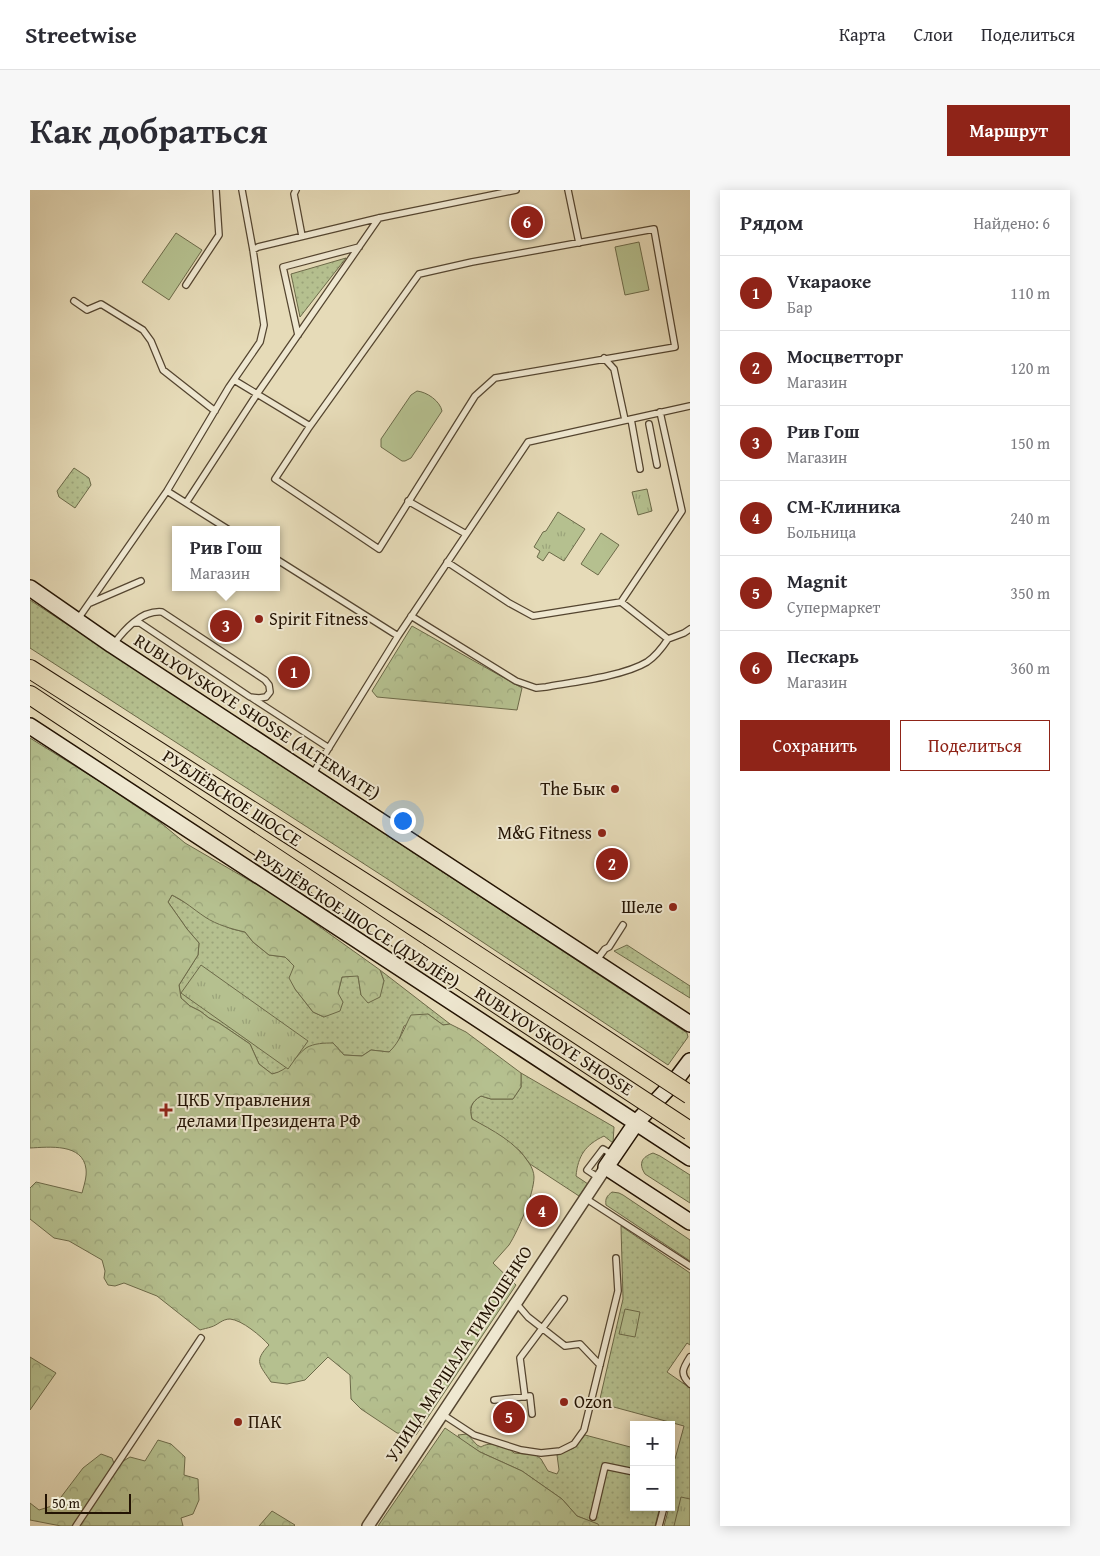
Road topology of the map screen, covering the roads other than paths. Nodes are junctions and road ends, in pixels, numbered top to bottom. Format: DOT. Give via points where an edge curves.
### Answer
graph roads {
  1 [pos="216,190"];
  2 [pos="242,190"];
  3 [pos="296,190"];
  4 [pos="516,190"];
  5 [pos="568,190"];
  6 [pos="497,192"];
  7 [pos="379,218"];
  8 [pos="302,236"];
  9 [pos="580,243"];
  10 [pos="359,247"];
  11 [pos="253,250"];
  12 [pos="186,285"];
  13 [pos="74,301"];
  14 [pos="298,336"];
  15 [pos="604,358"];
  16 [pos="234,380"];
  17 [pos="257,394"];
  18 [pos="690,406"];
  19 [pos="215,411"];
  20 [pos="660,412"];
  21 [pos="628,420"];
  22 [pos="649,424"];
  23 [pos="310,426"];
  24 [pos="666,438"];
  25 [pos="652,440"];
  26 [pos="657,465"];
  27 [pos="640,469"];
  28 [pos="167,491"];
  29 [pos="408,500"];
  30 [pos="186,503"];
  31 [pos="223,526"];
  32 [pos="466,534"];
  33 [pos="280,562"];
  34 [pos="447,562"];
  35 [pos="141,582"];
  36 [pos="30,588"];
  37 [pos="621,602"];
  38 [pos="90,603"];
  39 [pos="411,616"];
  40 [pos="77,621"];
  41 [pos="134,623"];
  42 [pos="690,629"];
  43 [pos="398,636"];
  44 [pos="668,639"];
  45 [pos="112,645"];
  46 [pos="30,668"];
  47 [pos="30,695"];
  48 [pos="250,697"];
  49 [pos="30,726"];
  50 [pos="329,748"];
  51 [pos="312,775"];
  52 [pos="623,925"];
  53 [pos="434,927"];
  54 [pos="418,952"];
  55 [pos="596,961"];
  56 [pos="690,1024"];
  57 [pos="690,1061"];
  58 [pos="653,1066"];
  59 [pos="675,1081"];
  60 [pos="690,1095"];
  61 [pos="636,1123"];
  62 [pos="690,1131"];
  63 [pos="690,1158"];
  64 [pos="606,1167"];
  65 [pos="585,1198"];
  66 [pos="690,1222"];
  67 [pos="616,1258"];
  68 [pos="690,1266"];
  69 [pos="564,1299"];
  70 [pos="516,1303"];
  71 [pos="542,1328"];
  72 [pos="201,1338"];
  73 [pos="690,1357"];
  74 [pos="600,1365"];
  75 [pos="690,1384"];
  76 [pos="525,1397"];
  77 [pos="494,1400"];
  78 [pos="442,1414"];
  79 [pos="532,1414"];
  80 [pos="630,1471"];
  81 [pos="663,1511"];
  82 [pos="593,1517"];
  83 [pos="76,1526"];
  84 [pos="368,1526"];
  85 [pos="659,1526"];
  1 -- 12 [label="lane" via="219,235"];
  2 -- 11 [label="lane"];
  3 -- 8 [label="lane" via="294,194"];
  4 -- 6 [label="lane"];
  5 -- 9 [label="lane"];
  6 -- 7 [label="lane"];
  7 -- 8 [label="lane"];
  7 -- 10 [label="lane"];
  8 -- 11 [label="lane"];
  9 -- 15 [label="lane" via="654,229 675,347"];
  9 -- 23 [label="lane" via="419,274"];
  10 -- 14 [label="lane"];
  10 -- 14 [label="lane" via="283,267"];
  11 -- 16 [label="lane" via="264,325 260,342"];
  13 -- 19 [label="lane" via="87,310 101,304 143,330 163,370"];
  14 -- 17 [label="lane"];
  15 -- 21 [label="lane" via="614,369"];
  15 -- 29 [label="lane" via="495,378 475,396"];
  16 -- 17 [label="lane"];
  16 -- 19 [label="lane"];
  17 -- 23 [label="lane"];
  17 -- 30 [label="lane"];
  18 -- 20 [label="lane"];
  19 -- 28 [label="lane"];
  20 -- 21 [label="lane"];
  20 -- 24 [label="lane"];
  21 -- 27 [label="lane"];
  21 -- 32 [label="lane" via="528,442"];
  22 -- 25 [label="lane"];
  23 -- 29 [label="lane" via="276,479 379,549"];
  24 -- 25 [label="lane"];
  24 -- 37 [label="lane" via="682,511"];
  25 -- 26 [label="lane"];
  28 -- 30 [label="lane"];
  28 -- 38 [label="lane"];
  29 -- 32 [label="lane"];
  30 -- 31 [label="lane"];
  32 -- 34 [label="lane"];
  33 -- 43 [label="lane"];
  34 -- 37 [label="lane" via="533,616"];
  34 -- 39 [label="lane"];
  35 -- 38 [label="lane"];
  36 -- 40 [label="main road, RUBLYOVSKOYE SHOSSE (ALTERNATE)"];
  37 -- 44 [label="lane"];
  38 -- 40 [label="lane"];
  39 -- 43 [label="lane"];
  39 -- 44 [label="lane" via="516,681 536,688 622,672 647,662"];
  40 -- 45 [label="main road, RUBLYOVSKOYE SHOSSE (ALTERNATE)"];
  41 -- 45 [label="lane"];
  41 -- 48 [label="lane" via="140,623"];
  41 -- 48 [label="lane" via="152,611 162,612 265,680 270,692 266,697"];
  42 -- 44 [label="lane"];
  43 -- 50 [label="lane"];
  45 -- 51 [label="main road, RUBLYOVSKOYE SHOSSE (ALTERNATE)"];
  46 -- 53 [label="main road, РУБЛЁВСКОЕ ШОССЕ"];
  47 -- 54 [label="main road, РУБЛЁВСКОЕ ШОССЕ"];
  48 -- 50 [label="lane"];
  49 -- 61 [label="main road, РУБЛЁВСКОЕ ШОССЕ (ДУБЛЁР)"];
  50 -- 51 [label="lane"];
  51 -- 55 [label="main road, RUBLYOVSKOYE SHOSSE (ALTERNATE)"];
  52 -- 55 [label="lane"];
  53 -- 60 [label="main road, RUBLYOVSKOYE SHOSSE, bridge"];
  54 -- 62 [label="main road, RUBLYOVSKOYE SHOSSE, bridge"];
  55 -- 56 [label="main road, RUBLYOVSKOYE SHOSSE (ALTERNATE)"];
  57 -- 59 [label="main road, УЛИЦА МАРШАЛА ТИМОШЕНКО"];
  58 -- 59 [label="lane"];
  59 -- 61 [label="main road, УЛИЦА МАРШАЛА ТИМОШЕНКО" via="660,1103"];
  61 -- 63 [label="main road, РУБЛЁВСКОЕ ШОССЕ (ДУБЛЁР)"];
  61 -- 64 [label="main road, УЛИЦА МАРШАЛА ТИМОШЕНКО"];
  64 -- 65 [label="street, УЛИЦА МАРШАЛА ТИМОШЕНКО"];
  64 -- 66 [label="main road"];
  65 -- 68 [label="lane"];
  65 -- 70 [label="street, УЛИЦА МАРШАЛА ТИМОШЕНКО"];
  67 -- 74 [label="lane" via="618,1291"];
  69 -- 71 [label="lane"];
  70 -- 71 [label="lane"];
  70 -- 78 [label="street, УЛИЦА МАРШАЛА ТИМОШЕНКО"];
  71 -- 74 [label="lane" via="565,1346 580,1344"];
  71 -- 76 [label="lane" via="520,1358"];
  72 -- 83 [label="lane"];
  73 -- 75 [label="lane" via="682,1372"];
  74 -- 78 [label="lane" via="584,1430 574,1444 560,1451 521,1450 474,1435"];
  76 -- 77 [label="lane"];
  76 -- 79 [label="lane" via="530,1396"];
  78 -- 84 [label="street, УЛИЦА МАРШАЛА ТИМОШЕНКО"];
  80 -- 82 [label="lane" via="606,1466"];
  81 -- 85 [label="lane"];
}
